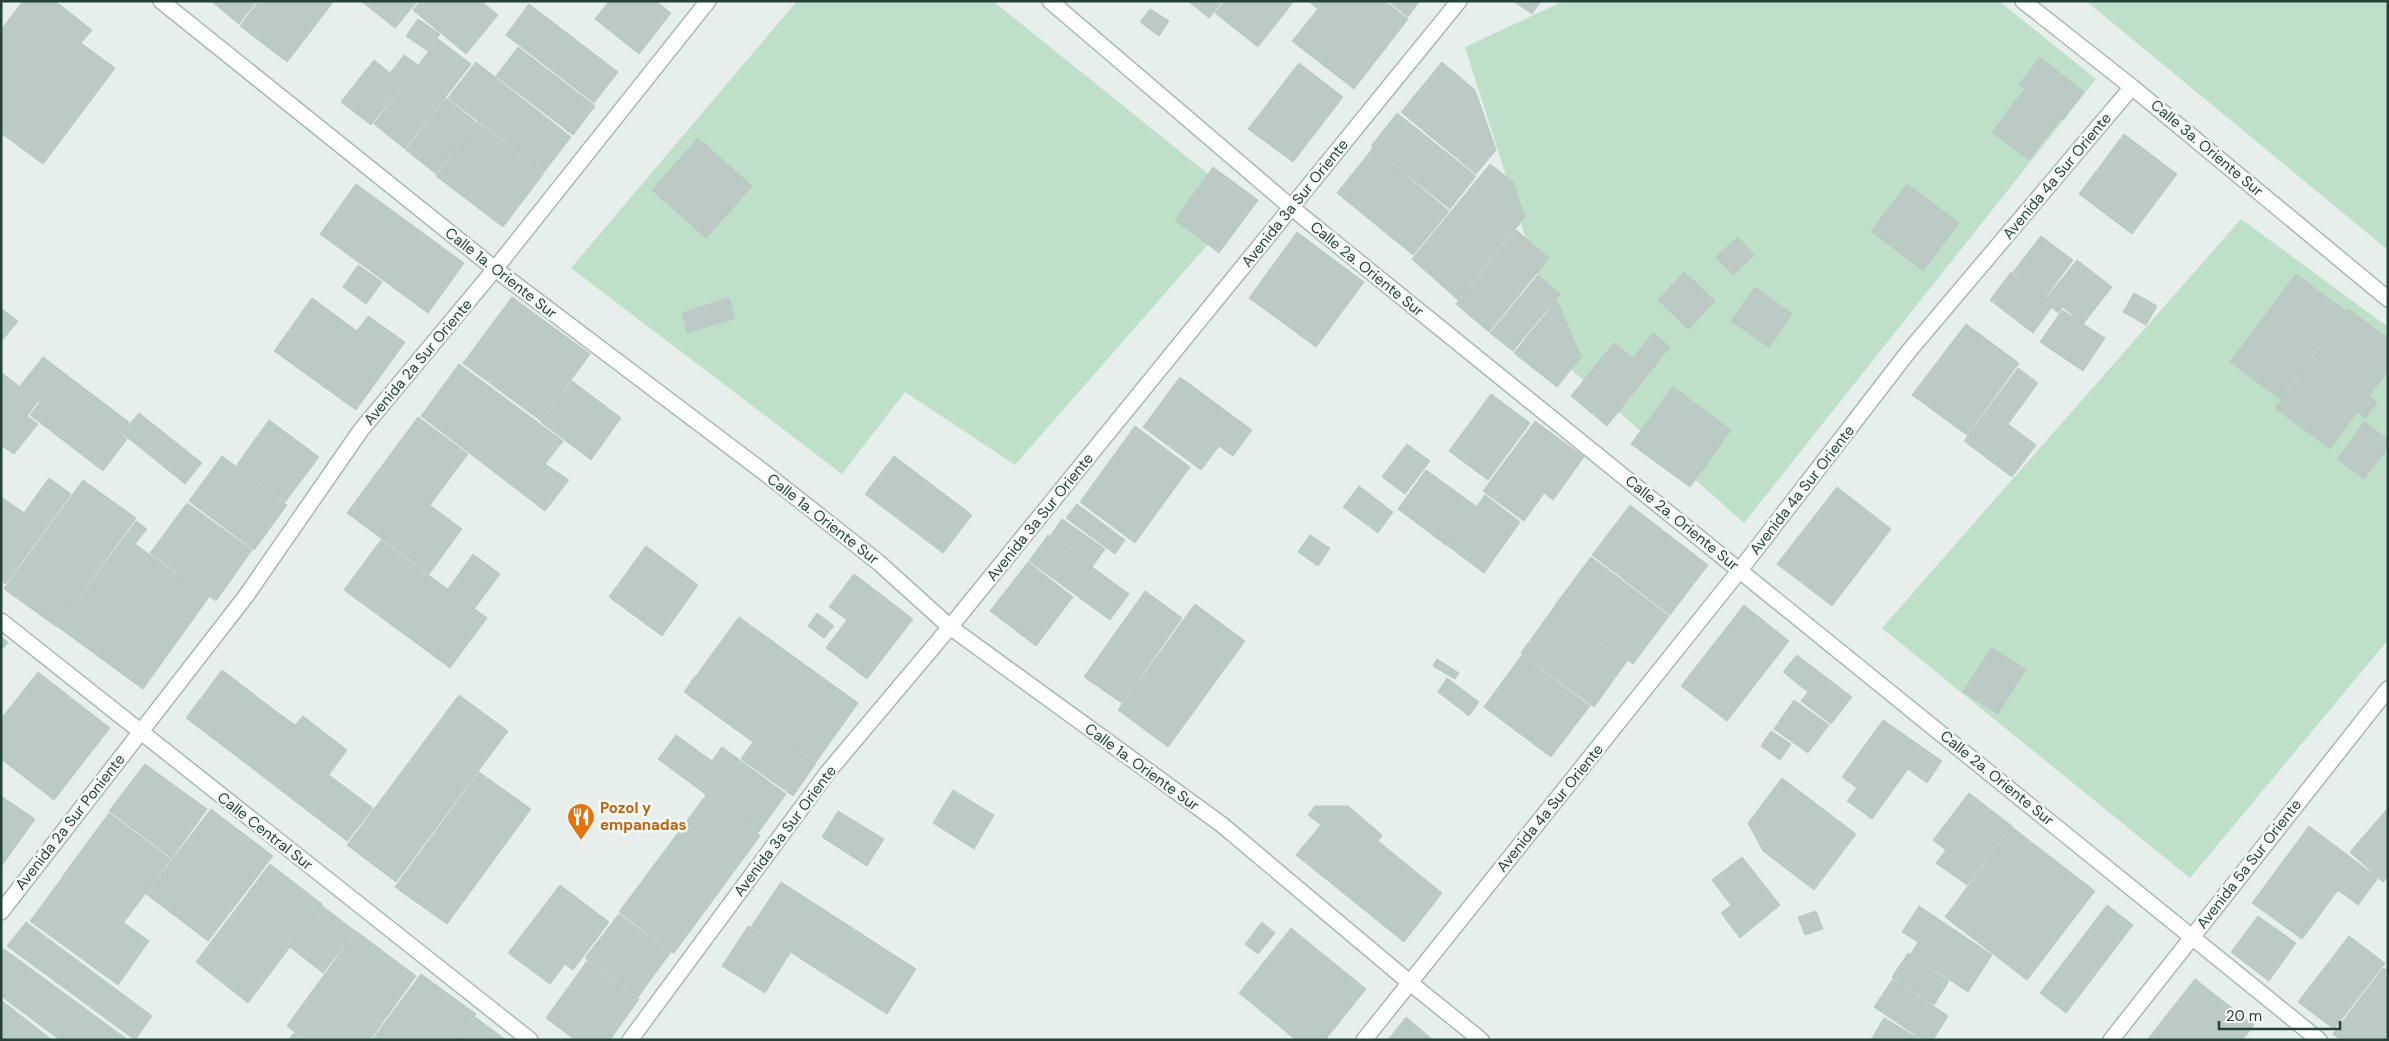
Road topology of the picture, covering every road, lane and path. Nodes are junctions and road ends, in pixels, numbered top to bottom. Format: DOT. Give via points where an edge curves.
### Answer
graph roads {
  1 [pos="161,1"];
  2 [pos="708,1"];
  3 [pos="1050,1"];
  4 [pos="1459,1"];
  5 [pos="2023,1"];
  6 [pos="2132,87"];
  7 [pos="1292,208"];
  8 [pos="495,269"];
  9 [pos="2388,299"];
  10 [pos="1740,570"];
  11 [pos="1,621"];
  12 [pos="950,627"];
  13 [pos="2388,689"];
  14 [pos="139,732"];
  15 [pos="1,912"];
  16 [pos="2192,937"];
  17 [pos="1409,982"];
  18 [pos="530,1040"];
  19 [pos="630,1040"];
  20 [pos="1364,1040"];
  21 [pos="1481,1040"];
  22 [pos="2111,1040"];
  23 [pos="2319,1040"];
  1 -- 8 [label="street, Calle 1a. Oriente Sur"];
  2 -- 8 [label="street, Avenida 2a Sur Oriente"];
  3 -- 7 [label="street, Calle 2a. Oriente Sur"];
  4 -- 7 [label="street, Avenida 3a Sur Oriente"];
  5 -- 6 [label="street, Calle 3a. Oriente Sur"];
  6 -- 9 [label="street, Calle 3a. Oriente Sur"];
  6 -- 10 [label="street, Avenida 4a Sur Oriente" via="1909,351"];
  7 -- 10 [label="street, Calle 2a. Oriente Sur"];
  7 -- 12 [label="street, Avenida 3a Sur Oriente"];
  8 -- 12 [label="street, Calle 1a. Oriente Sur" via="765,473 870,556"];
  8 -- 14 [label="street, Avenida 2a Sur Oriente" via="361,430 246,596"];
  10 -- 16 [label="street, Calle 2a. Oriente Sur"];
  10 -- 17 [label="street, Avenida 4a Sur Oriente"];
  11 -- 14 [label="street, Calle Central Sur"];
  12 -- 17 [label="street, Calle 1a. Oriente Sur" via="1221,824"];
  12 -- 19 [label="street, Avenida 3a Sur Oriente" via="828,772"];
  13 -- 16 [label="street, Avenida 5a Sur Oriente"];
  14 -- 15 [label="street, Avenida 2a Sur Poniente"];
  14 -- 18 [label="street, Calle Central Sur"];
  16 -- 22 [label="street, Avenida 5a Sur Oriente"];
  16 -- 23 [label="street, Calle 2a. Oriente Sur"];
  17 -- 20 [label="street, Avenida 4a Sur Oriente"];
  17 -- 21 [label="street, Calle 1a. Oriente Sur"];
}
